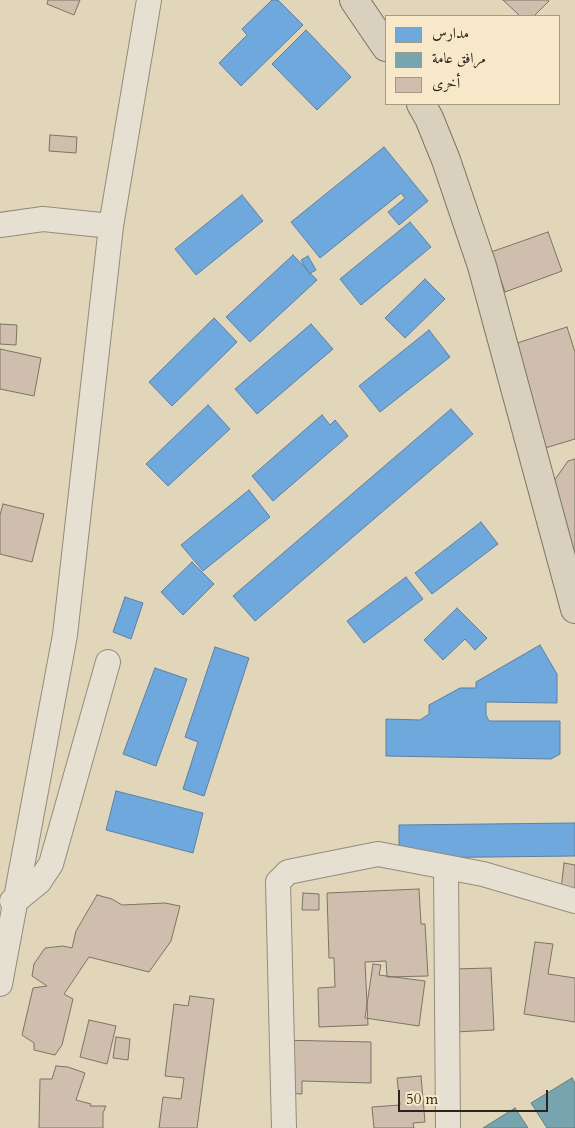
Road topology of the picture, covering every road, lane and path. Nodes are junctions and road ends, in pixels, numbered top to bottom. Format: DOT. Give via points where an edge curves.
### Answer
graph roads {
  1 [pos="149,0"];
  2 [pos="354,0"];
  3 [pos="385,46"];
  4 [pos="422,105"];
  5 [pos="0,225"];
  6 [pos="111,226"];
  7 [pos="575,609"];
  8 [pos="108,662"];
  9 [pos="446,867"];
  10 [pos="8,901"];
  11 [pos="575,901"];
  12 [pos="0,984"];
  13 [pos="284,1128"];
  14 [pos="448,1128"];
  1 -- 6 [label="street"];
  2 -- 3 [label="main road"];
  4 -- 7 [label="main road" via="446,160 482,266"];
  5 -- 6 [label="street" via="43,219"];
  6 -- 10 [label="street" via="65,635"];
  8 -- 10 [label="street" via="51,864 39,882"];
  9 -- 11 [label="street" via="483,874"];
  9 -- 13 [label="street" via="378,854 288,872 278,882"];
  9 -- 14 [label="street"];
  10 -- 12 [label="street"];
}
